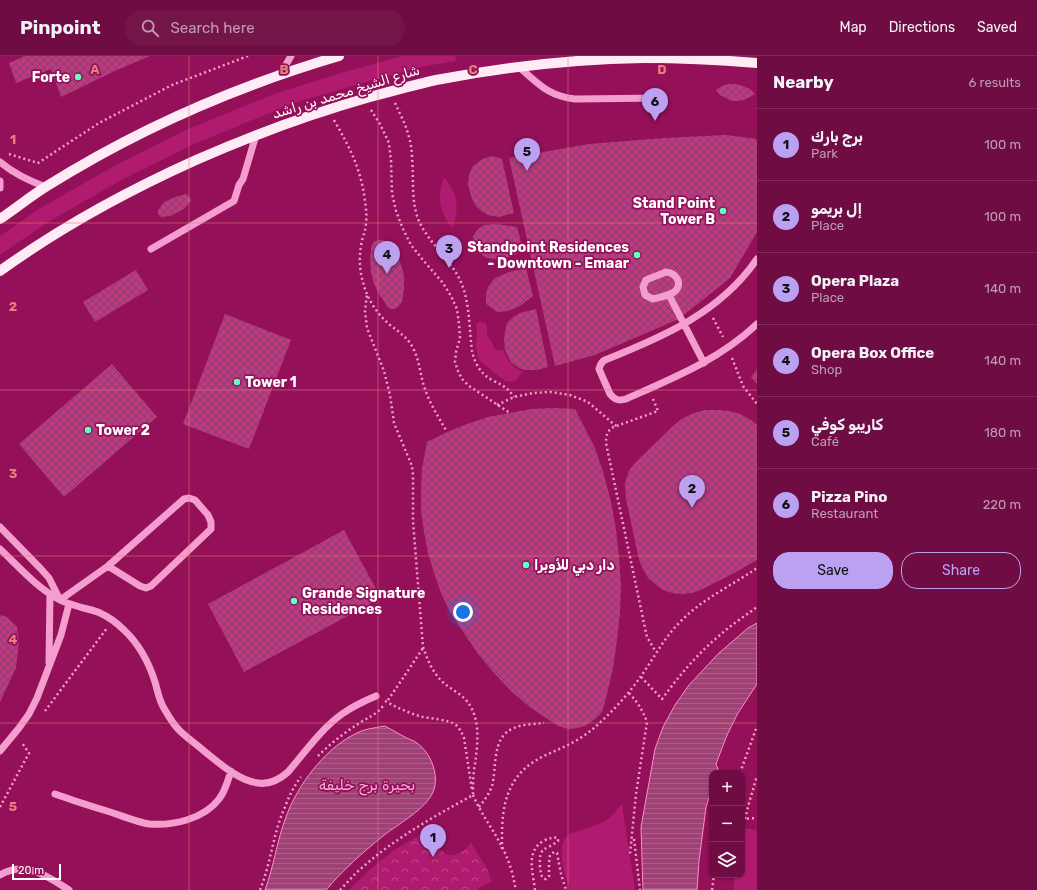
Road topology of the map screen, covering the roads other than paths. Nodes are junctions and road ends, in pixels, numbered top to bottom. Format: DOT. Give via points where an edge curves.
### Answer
graph roads {
  1 [pos="291,56"];
  2 [pos="339,56"];
  3 [pos="757,63"];
  4 [pos="519,67"];
  5 [pos="280,75"];
  6 [pos="663,98"];
  7 [pos="256,135"];
  8 [pos="0,162"];
  9 [pos="0,181"];
  10 [pos="46,187"];
  11 [pos="0,188"];
  12 [pos="0,219"];
  13 [pos="151,249"];
  14 [pos="757,259"];
  15 [pos="0,271"];
  16 [pos="669,295"];
  17 [pos="684,324"];
  18 [pos="757,324"];
  19 [pos="704,363"];
  20 [pos="0,527"];
  21 [pos="0,549"];
  22 [pos="108,566"];
  23 [pos="50,594"];
  24 [pos="60,600"];
  25 [pos="69,604"];
  26 [pos="49,665"];
  27 [pos="376,696"];
  28 [pos="0,751"];
  29 [pos="231,771"];
  30 [pos="55,794"];
  31 [pos="0,875"];
  32 [pos="69,890"];
  1 -- 5 [label="street"];
  2 -- 5 [label="main road"];
  3 -- 4 [label="main road, شارع الشيخ محمد بن راشد" via="645,58"];
  4 -- 6 [label="street" via="543,88 564,98"];
  4 -- 7 [label="main road, شارع الشيخ محمد بن راشد" via="435,80 327,110"];
  5 -- 10 [label="main road" via="160,124"];
  7 -- 13 [label="street" via="234,201"];
  7 -- 15 [label="main road, شارع الشيخ محمد بن راشد" via="177,168 130,192 58,232"];
  8 -- 10 [label="street" via="19,176"];
  9 -- 11 [label="street"];
  10 -- 12 [label="main road"];
  14 -- 17 [label="street" via="732,289 708,309"];
  16 -- 16 [label="street" via="678,286 677,278 670,272 650,278 644,283 643,292 649,298"];
  16 -- 17 [label="street"];
  17 -- 19 [label="street"];
  17 -- 19 [label="street" via="602,362 600,374 610,394 617,400 626,399"];
  18 -- 19 [label="street"];
  20 -- 24 [label="street" via="49,578"];
  21 -- 23 [label="street"];
  22 -- 22 [label="street" via="140,586 151,586 211,529 208,515 195,500 184,499"];
  22 -- 24 [label="street"];
  23 -- 24 [label="street"];
  23 -- 26 [label="street"];
  24 -- 25 [label="street"];
  25 -- 26 [label="street" via="61,635"];
  25 -- 29 [label="street" via="99,612 113,620 129,636 152,671 159,698 170,720 187,738"];
  26 -- 28 [label="street" via="29,714"];
  27 -- 29 [label="street" via="354,706 331,723 288,772 275,781 251,782"];
  29 -- 30 [label="street" via="220,798 212,807 182,822 149,824"];
  31 -- 32 [label="street" via="12,870 36,871"];
}
